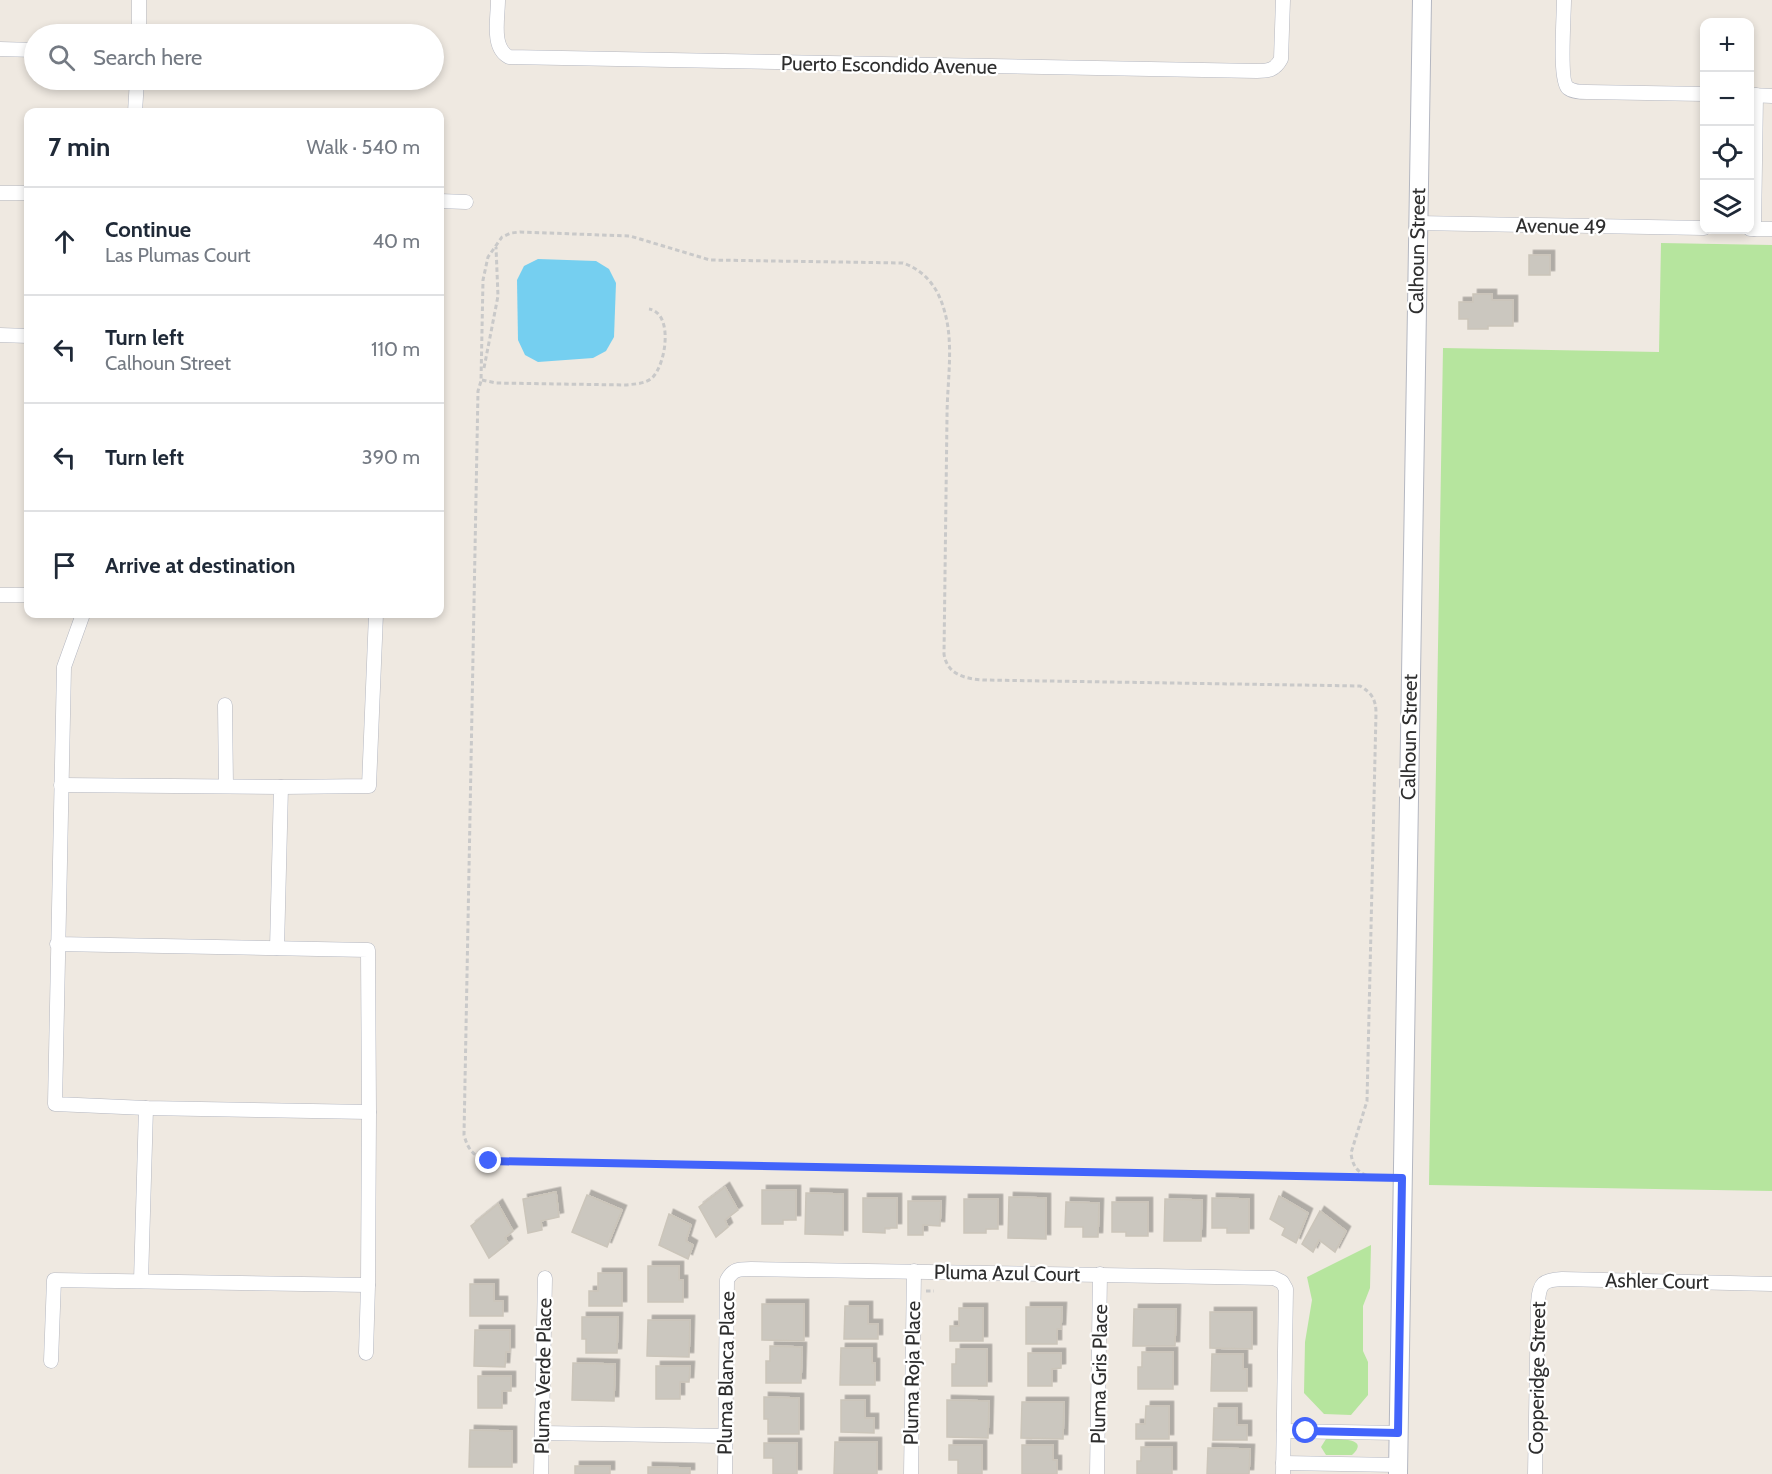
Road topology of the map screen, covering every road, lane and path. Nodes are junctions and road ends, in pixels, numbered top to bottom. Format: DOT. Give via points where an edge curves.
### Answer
graph roads {
  1 [pos="139,0"];
  2 [pos="498,0"];
  3 [pos="1283,0"];
  4 [pos="1422,0"];
  5 [pos="1564,0"];
  6 [pos="139,24"];
  7 [pos="0,49"];
  8 [pos="24,50"];
  9 [pos="136,90"];
  10 [pos="1700,94"];
  11 [pos="1754,95"];
  12 [pos="1772,96"];
  13 [pos="135,108"];
  14 [pos="1753,126"];
  15 [pos="1752,180"];
  16 [pos="0,193"];
  17 [pos="24,193"];
  18 [pos="444,201"];
  19 [pos="466,202"];
  20 [pos="1417,223"];
  21 [pos="1700,228"];
  22 [pos="1754,229"];
  23 [pos="1772,230"];
  24 [pos="496,245"];
  25 [pos="649,309"];
  26 [pos="0,335"];
  27 [pos="24,336"];
  28 [pos="482,381"];
  29 [pos="0,595"];
  30 [pos="24,595"];
  31 [pos="81,618"];
  32 [pos="376,618"];
  33 [pos="225,705"];
  34 [pos="61,785"];
  35 [pos="226,786"];
  36 [pos="281,787"];
  37 [pos="57,944"];
  38 [pos="277,948"];
  39 [pos="146,1108"];
  40 [pos="369,1112"];
  41 [pos="1366,1176"];
  42 [pos="1402,1178"];
  43 [pos="914,1271"];
  44 [pos="731,1272"];
  45 [pos="1100,1274"];
  46 [pos="545,1278"];
  47 [pos="141,1281"];
  48 [pos="1542,1284"];
  49 [pos="1772,1284"];
  50 [pos="368,1285"];
  51 [pos="366,1353"];
  52 [pos="51,1360"];
  53 [pos="1284,1431"];
  54 [pos="542,1433"];
  55 [pos="1398,1433"];
  56 [pos="725,1436"];
  57 [pos="1283,1468"];
  58 [pos="1398,1469"];
  59 [pos="542,1474"];
  60 [pos="725,1474"];
  61 [pos="911,1474"];
  62 [pos="1097,1474"];
  63 [pos="1534,1474"];
  1 -- 6 [label="street"];
  2 -- 3 [label="street, Puerto Escondido Avenue" via="498,46 509,57 1269,71 1277,67 1281,53"];
  4 -- 20 [label="street, Calhoun Street"];
  5 -- 10 [label="street" via="1563,80 1567,88 1575,92"];
  7 -- 8 [label="street"];
  9 -- 13 [label="street"];
  11 -- 12 [label="street"];
  14 -- 15 [label="street"];
  16 -- 17 [label="street"];
  18 -- 19 [label="street"];
  20 -- 21 [label="street, Avenue 49"];
  20 -- 42 [label="street, Calhoun Street"];
  22 -- 23 [label="street"];
  24 -- 28 [label="path" via="498,297"];
  24 -- 28 [label="path" via="488,257 483,280"];
  24 -- 41 [label="path" via="502,237 520,232 630,236 710,260 903,263 925,274 943,304 949,340 944,654 948,666 959,676 984,680 1360,686 1367,690 1376,703 1367,1101 1351,1153 1356,1170"];
  25 -- 28 [label="path" via="663,318 664,345 653,377 642,383"];
  26 -- 27 [label="street"];
  28 -- 41 [label="path" via="477,402 464,1135 468,1150 489,1161"];
  29 -- 30 [label="street"];
  31 -- 34 [label="street" via="64,667"];
  32 -- 36 [label="street" via="369,786"];
  33 -- 35 [label="street"];
  34 -- 35 [label="street"];
  34 -- 37 [label="street"];
  35 -- 36 [label="street"];
  36 -- 38 [label="street"];
  37 -- 38 [label="street"];
  37 -- 39 [label="street" via="55,1104"];
  38 -- 40 [label="street" via="368,950"];
  39 -- 40 [label="street"];
  39 -- 47 [label="street"];
  40 -- 50 [label="street"];
  41 -- 42 [label="path"];
  42 -- 55 [label="street, Calhoun Street"];
  43 -- 44 [label="street, Pluma Azul Court"];
  43 -- 45 [label="street, Pluma Azul Court"];
  43 -- 61 [label="street, Pluma Roja Place"];
  44 -- 56 [label="street, Pluma Blanca Place" via="726,1292"];
  45 -- 53 [label="street, Pluma Azul Court" via="1263,1277 1282,1282 1286,1289"];
  45 -- 62 [label="street, Pluma Gris Place"];
  46 -- 54 [label="street, Pluma Verde Place"];
  47 -- 50 [label="street"];
  47 -- 52 [label="street" via="54,1280"];
  48 -- 49 [label="street, Ashler Court" via="1562,1279"];
  48 -- 63 [label="street, Copperidge Street" via="1538,1303"];
  50 -- 51 [label="street"];
  53 -- 55 [label="street"];
  53 -- 57 [label="street"];
  54 -- 56 [label="street"];
  54 -- 59 [label="street, Pluma Verde Place"];
  55 -- 58 [label="street, Calhoun Street"];
  56 -- 60 [label="street, Pluma Blanca Place"];
  57 -- 58 [label="street"];
}
